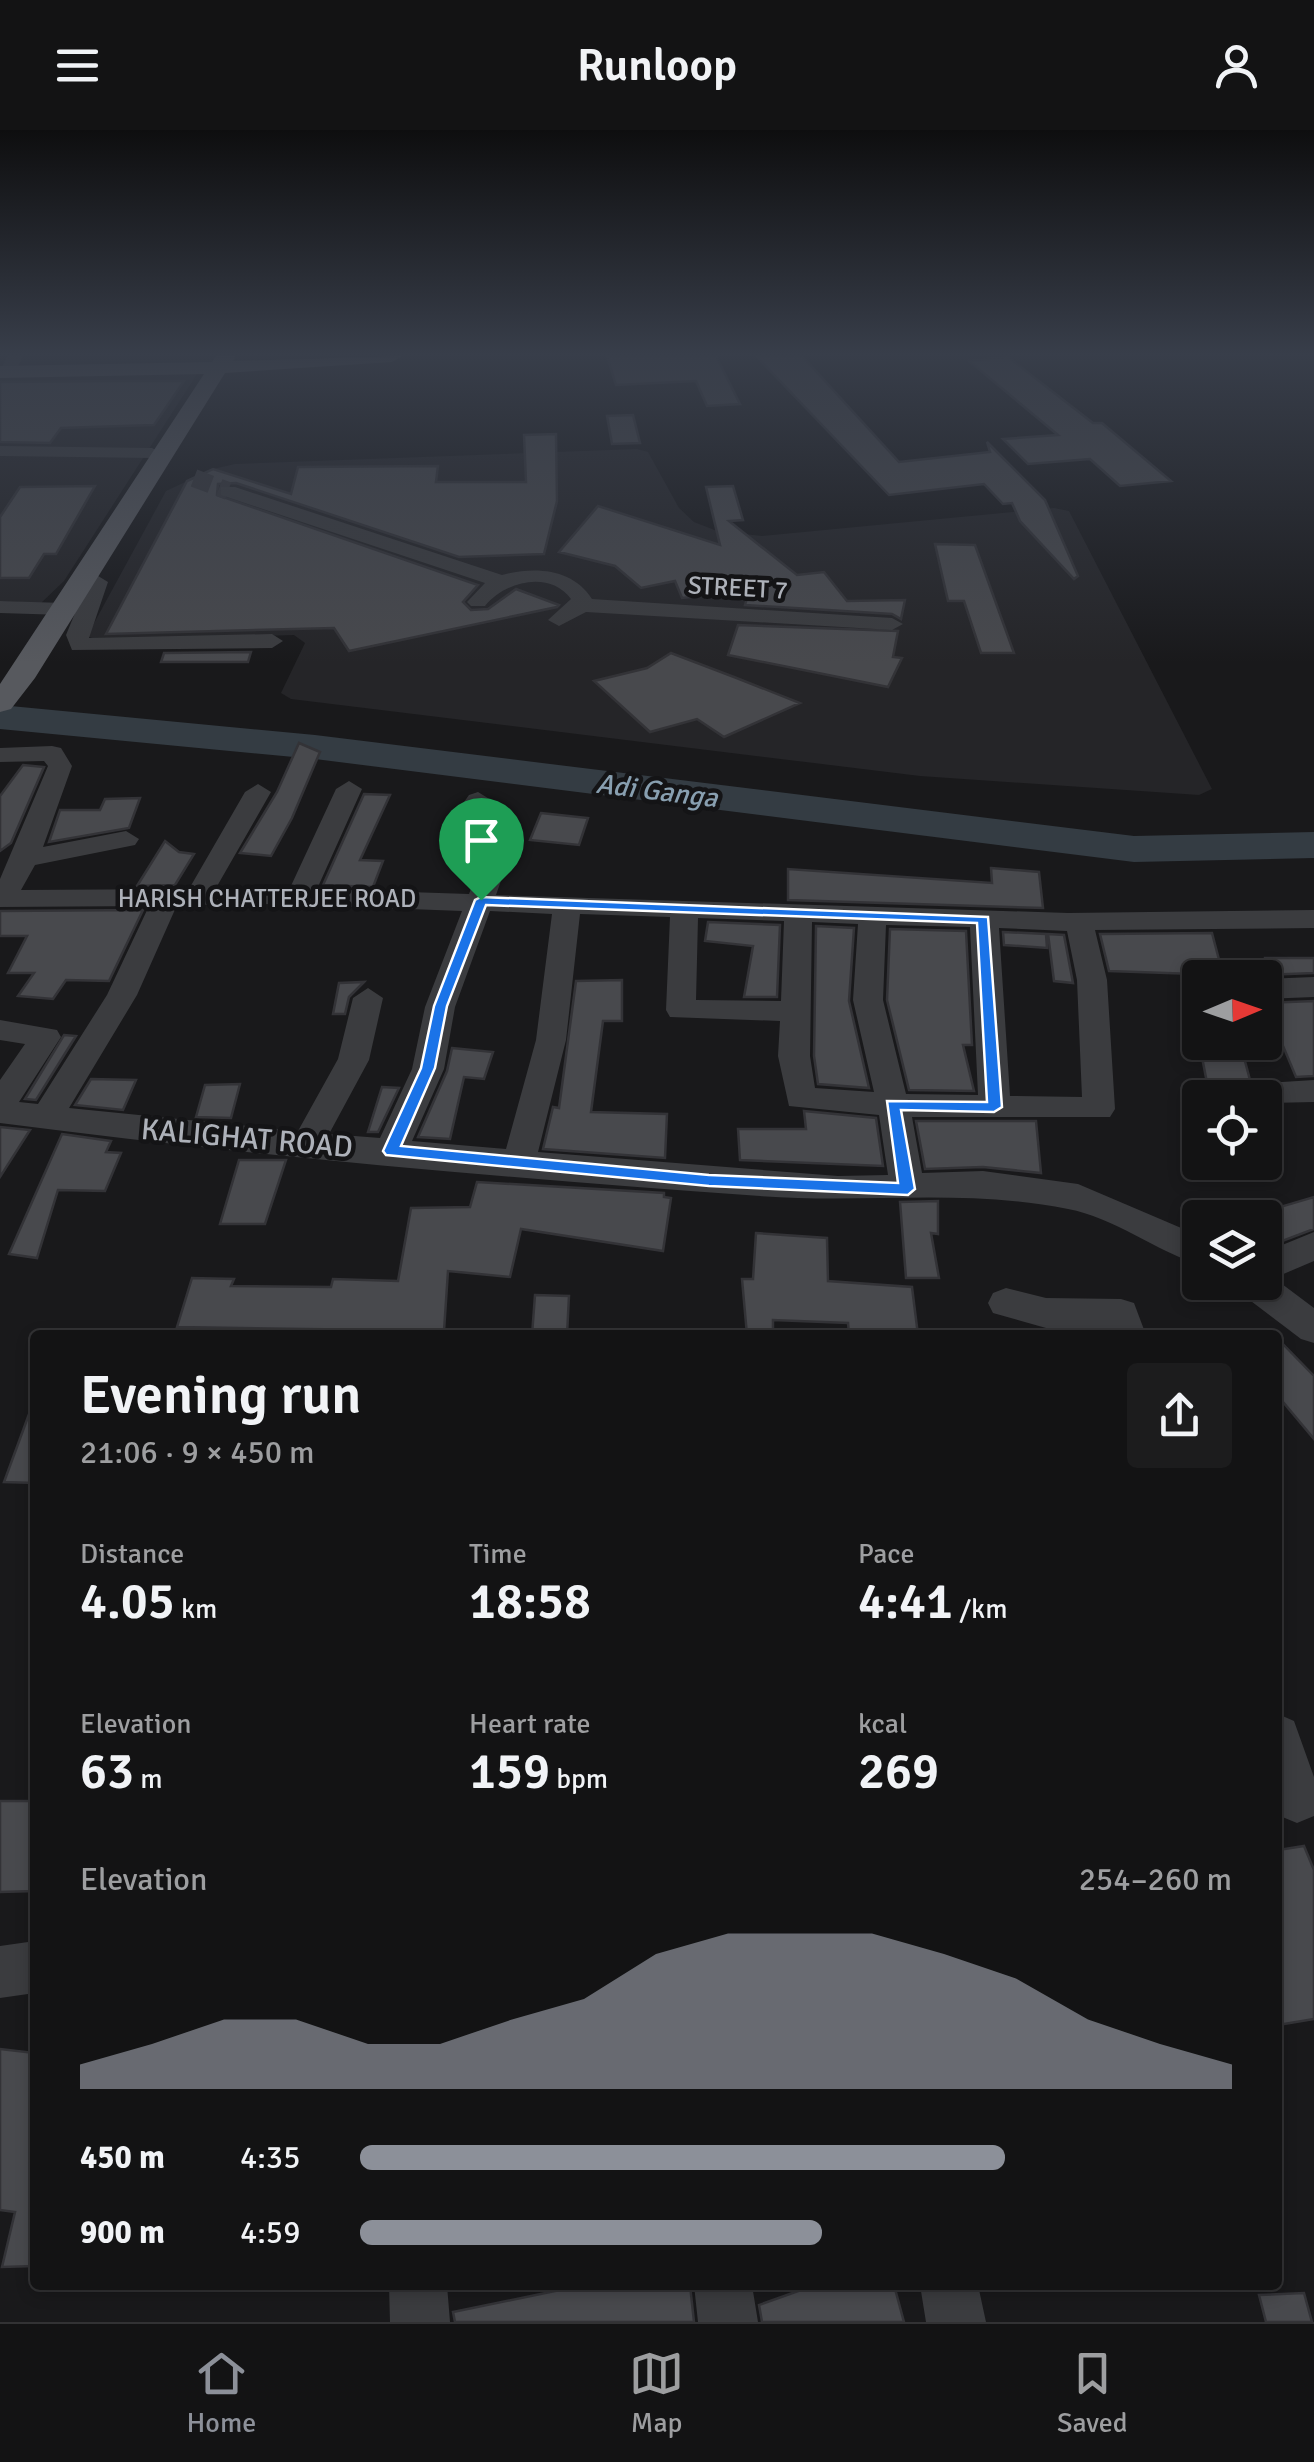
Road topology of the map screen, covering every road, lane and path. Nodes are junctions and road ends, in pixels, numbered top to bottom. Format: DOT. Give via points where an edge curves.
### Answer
graph roads {
  1 [pos="39,458"];
  2 [pos="153,458"];
  3 [pos="18,468"];
  4 [pos="228,491"];
  5 [pos="86,574"];
  6 [pos="502,582"];
  7 [pos="478,602"];
  8 [pos="580,605"];
  9 [pos="54,606"];
  10 [pos="0,607"];
  11 [pos="560,620"];
  12 [pos="892,624"];
  13 [pos="272,641"];
  14 [pos="10,676"];
  15 [pos="0,703"];
  16 [pos="0,756"];
  17 [pos="349,789"];
  18 [pos="258,792"];
  19 [pos="478,800"];
  20 [pos="126,839"];
  21 [pos="25,860"];
  22 [pos="198,896"];
  23 [pos="300,896"];
  24 [pos="166,897"];
  25 [pos="1,898"];
  26 [pos="481,900"];
  27 [pos="568,903"];
  28 [pos="684,907"];
  29 [pos="798,912"];
  30 [pos="872,916"];
  31 [pos="1314,919"];
  32 [pos="984,920"];
  33 [pos="1079,922"];
  34 [pos="1314,987"];
  35 [pos="1282,988"];
  36 [pos="368,998"];
  37 [pos="794,1011"];
  38 [pos="0,1030"];
  39 [pos="1314,1091"];
  40 [pos="1282,1092"];
  41 [pos="892,1105"];
  42 [pos="994,1107"];
  43 [pos="0,1108"];
  44 [pos="47,1118"];
  45 [pos="308,1144"];
  46 [pos="391,1151"];
  47 [pos="520,1163"];
  48 [pos="908,1189"];
  49 [pos="1182,1243"];
  50 [pos="1314,1246"];
  51 [pos="1282,1260"];
  52 [pos="1276,1300"];
  53 [pos="1006,1303"];
  54 [pos="1314,1328"];
  55 [pos="1126,1330"];
  56 [pos="1282,1751"];
  57 [pos="1296,1799"];
  58 [pos="30,1968"];
  59 [pos="0,1972"];
  60 [pos="724,2290"];
  61 [pos="951,2290"];
  62 [pos="728,2322"];
  63 [pos="956,2322"];
  1 -- 3 [label="street"];
  2 -- 5 [label="main road"];
  2 -- 9 [label="main road"];
  4 -- 6 [label="street"];
  5 -- 9 [label="main road"];
  5 -- 13 [label="street" via="98,582 80,645"];
  6 -- 7 [label="street"];
  6 -- 8 [label="street" via="560,580 580,594"];
  8 -- 11 [label="street"];
  8 -- 12 [label="street, STREET 7"];
  9 -- 10 [label="street"];
  9 -- 14 [label="main road"];
  14 -- 15 [label="main road"];
  16 -- 21 [label="street" via="52,752 60,766"];
  17 -- 23 [label="street"];
  18 -- 22 [label="street"];
  19 -- 26 [label="street" via="455,833 455,846 498,852"];
  20 -- 21 [label="street"];
  21 -- 25 [label="street"];
  22 -- 23 [label="street, HARISH CHATTERJEE ROAD"];
  22 -- 24 [label="street, HARISH CHATTERJEE ROAD"];
  23 -- 26 [label="street, HARISH CHATTERJEE ROAD"];
  24 -- 25 [label="street, HARISH CHATTERJEE ROAD"];
  24 -- 44 [label="street" via="122,994"];
  26 -- 27 [label="street, HARISH CHATTERJEE ROAD"];
  26 -- 46 [label="street" via="440,1006 428,1068"];
  27 -- 28 [label="street, HARISH CHATTERJEE ROAD"];
  27 -- 47 [label="street" via="550,1040"];
  28 -- 29 [label="street, HARISH CHATTERJEE ROAD"];
  28 -- 37 [label="street" via="681,1010"];
  29 -- 30 [label="street, HARISH CHATTERJEE ROAD"];
  29 -- 37 [label="street"];
  30 -- 32 [label="street, HARISH CHATTERJEE ROAD"];
  30 -- 41 [label="street" via="868,1000"];
  31 -- 33 [label="street, HARISH CHATTERJEE ROAD"];
  32 -- 33 [label="street, HARISH CHATTERJEE ROAD"];
  32 -- 42 [label="street"];
  33 -- 42 [label="street" via="1092,980 1099,1109"];
  34 -- 35 [label="street"];
  36 -- 45 [label="street" via="352,1060"];
  37 -- 41 [label="street" via="800,1098"];
  38 -- 43 [label="street" via="46,1037"];
  39 -- 40 [label="street"];
  41 -- 42 [label="street"];
  41 -- 48 [label="street"];
  43 -- 44 [label="street, KALIGHAT ROAD"];
  44 -- 45 [label="street, KALIGHAT ROAD"];
  45 -- 46 [label="street, KALIGHAT ROAD"];
  46 -- 47 [label="street, KALIGHAT ROAD"];
  47 -- 48 [label="street, KALIGHAT ROAD"];
  48 -- 49 [label="street, KALIGHAT ROAD" via="983,1184 1078,1197"];
  50 -- 51 [label="street"];
  52 -- 54 [label="street"];
  53 -- 55 [label="street" via="1046,1313 1121,1314"];
  56 -- 57 [label="street"];
  58 -- 59 [label="street"];
  60 -- 62 [label="street"];
  61 -- 63 [label="street"];
}
